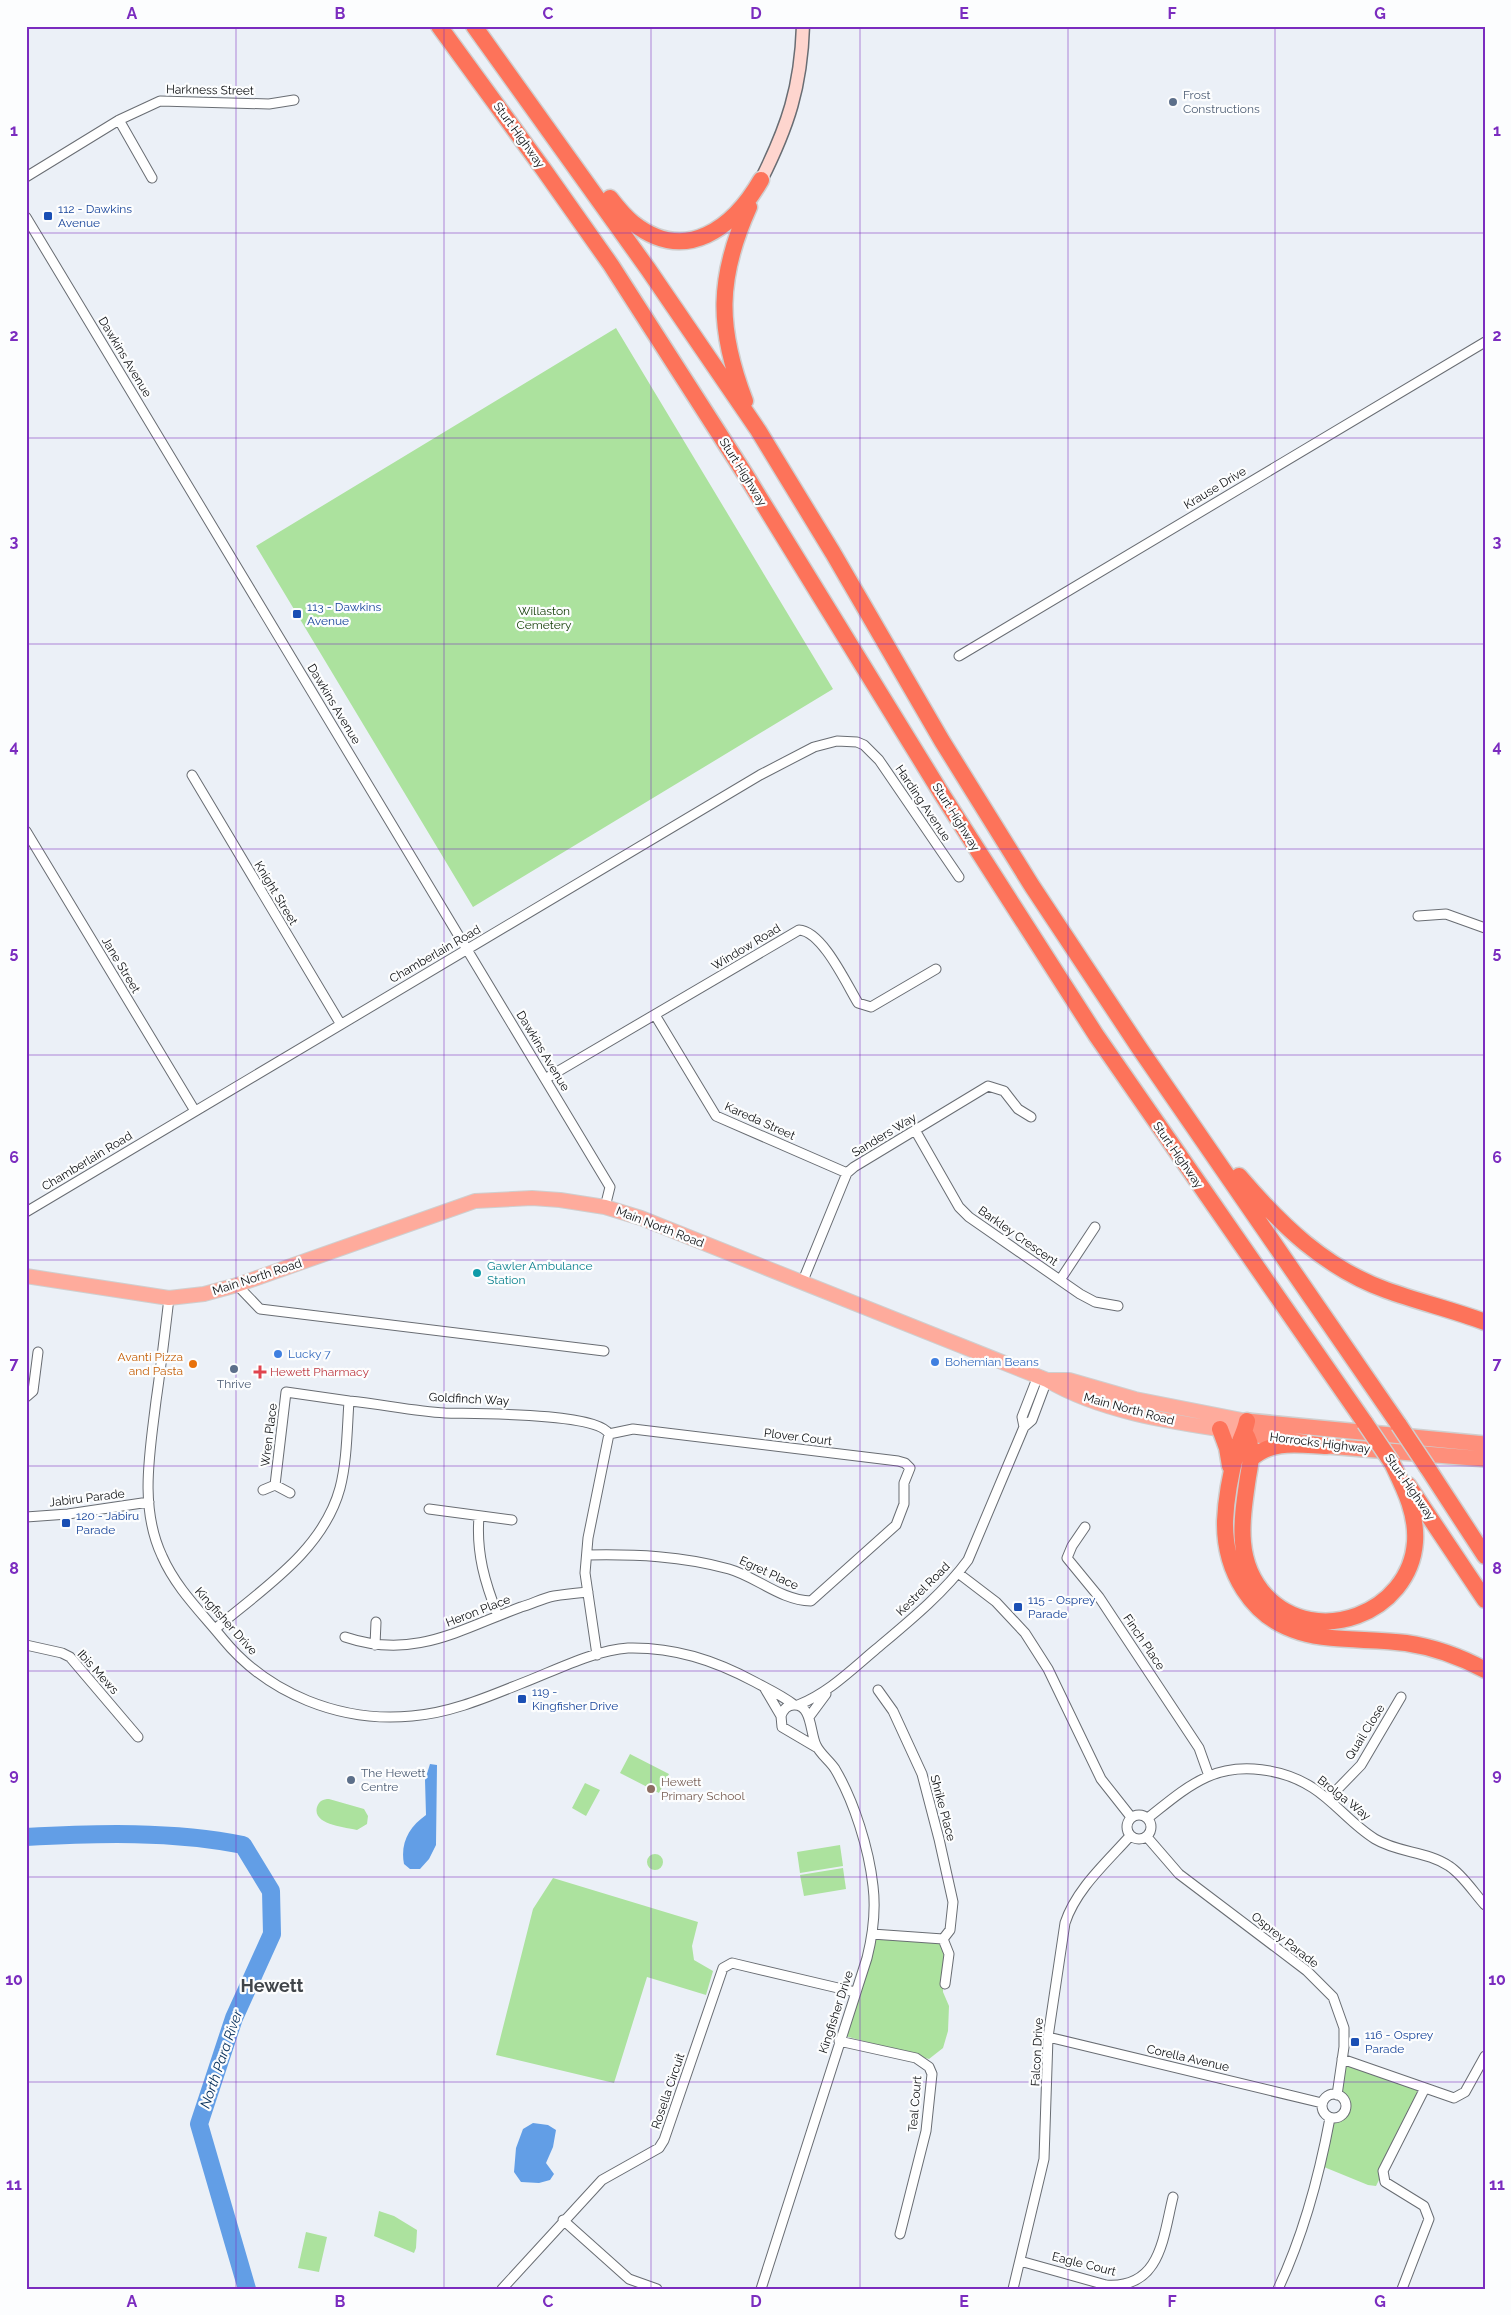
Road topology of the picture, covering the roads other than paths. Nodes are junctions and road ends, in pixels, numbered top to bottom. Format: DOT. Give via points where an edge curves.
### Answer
graph roads {
  1 [pos="438,26"];
  2 [pos="474,26"];
  3 [pos="803,26"];
  4 [pos="294,100"];
  5 [pos="119,120"];
  6 [pos="549,129"];
  7 [pos="26,177"];
  8 [pos="152,178"];
  9 [pos="762,180"];
  10 [pos="26,217"];
  11 [pos="1485,342"];
  12 [pos="758,430"];
  13 [pos="958,656"];
  14 [pos="864,745"];
  15 [pos="192,775"];
  16 [pos="26,831"];
  17 [pos="959,877"];
  18 [pos="1418,916"];
  19 [pos="1485,928"];
  20 [pos="468,950"];
  21 [pos="936,969"];
  22 [pos="654,1015"];
  23 [pos="340,1024"];
  24 [pos="545,1079"];
  25 [pos="195,1111"];
  26 [pos="1186,1114"];
  27 [pos="1031,1117"];
  28 [pos="915,1130"];
  29 [pos="847,1174"];
  30 [pos="605,1207"];
  31 [pos="26,1212"];
  32 [pos="1094,1227"];
  33 [pos="26,1276"];
  34 [pos="1060,1280"];
  35 [pos="802,1283"];
  36 [pos="237,1285"];
  37 [pos="169,1298"];
  38 [pos="1118,1306"];
  39 [pos="1485,1322"];
  40 [pos="604,1351"];
  41 [pos="38,1352"];
  42 [pos="1042,1378"];
  43 [pos="26,1396"];
  44 [pos="349,1401"];
  45 [pos="1246,1427"];
  46 [pos="1220,1429"];
  47 [pos="609,1434"];
  48 [pos="1485,1444"];
  49 [pos="1327,1446"];
  50 [pos="1485,1458"];
  51 [pos="1251,1459"];
  52 [pos="1392,1463"];
  53 [pos="1230,1484"];
  54 [pos="275,1485"];
  55 [pos="263,1490"];
  56 [pos="290,1493"];
  57 [pos="149,1502"];
  58 [pos="429,1509"];
  59 [pos="479,1517"];
  60 [pos="27,1520"];
  61 [pos="512,1520"];
  62 [pos="1085,1528"];
  63 [pos="887,1534"];
  64 [pos="587,1555"];
  65 [pos="1485,1556"];
  66 [pos="958,1573"];
  67 [pos="588,1592"];
  68 [pos="1485,1600"];
  69 [pos="498,1616"];
  70 [pos="376,1622"];
  71 [pos="215,1628"];
  72 [pos="345,1637"];
  73 [pos="26,1645"];
  74 [pos="375,1645"];
  75 [pos="597,1655"];
  76 [pos="1485,1670"];
  77 [pos="764,1687"];
  78 [pos="831,1688"];
  79 [pos="878,1690"];
  80 [pos="1401,1697"];
  81 [pos="795,1705"];
  82 [pos="780,1716"];
  83 [pos="809,1720"];
  84 [pos="790,1734"];
  85 [pos="138,1737"];
  86 [pos="816,1747"];
  87 [pos="1209,1776"];
  88 [pos="1328,1799"];
  89 [pos="1131,1817"];
  90 [pos="1148,1818"];
  91 [pos="1130,1836"];
  92 [pos="1147,1837"];
  93 [pos="1485,1905"];
  94 [pos="872,1934"];
  95 [pos="943,1939"];
  96 [pos="945,1984"];
  97 [pos="855,1992"];
  98 [pos="1048,2037"];
  99 [pos="839,2040"];
  100 [pos="1485,2056"];
  101 [pos="1342,2059"];
  102 [pos="1425,2088"];
  103 [pos="1337,2095"];
  104 [pos="1322,2103"];
  105 [pos="1330,2118"];
  106 [pos="1173,2197"];
  107 [pos="563,2220"];
  108 [pos="900,2234"];
  109 [pos="1020,2261"];
  110 [pos="642,2287"];
  111 [pos="502,2289"];
  112 [pos="657,2289"];
  113 [pos="761,2289"];
  114 [pos="1013,2289"];
  115 [pos="1278,2289"];
  116 [pos="1402,2289"];
  1 -- 52 [label="highway, Sturt Highway, bridge" via="611,265 1096,1035"];
  2 -- 6 [label="highway, Sturt Highway"];
  3 -- 9 [label="main road" via="799,75 789,118"];
  4 -- 5 [label="street, Harkness Street" via="269,104 160,102"];
  5 -- 7 [label="street, Harkness Street"];
  5 -- 8 [label="street"];
  6 -- 9 [label="highway" via="633,223 668,240 697,239 722,228 746,204"];
  6 -- 12 [label="highway, Sturt Highway"];
  9 -- 12 [label="highway" via="731,254 724,302 732,363"];
  10 -- 20 [label="street, Dawkins Avenue"];
  11 -- 13 [label="street, Krause Drive"];
  12 -- 26 [label="highway, Sturt Highway" via="1032,886"];
  14 -- 17 [label="street, Harding Avenue" via="879,760"];
  14 -- 20 [label="street, Chamberlain Road" via="837,741 814,746 580,881"];
  15 -- 23 [label="street, Knight Street"];
  16 -- 25 [label="street, Jane Street"];
  18 -- 19 [label="street" via="1446,914"];
  20 -- 23 [label="street, Chamberlain Road"];
  20 -- 24 [label="street, Dawkins Avenue"];
  21 -- 22 [label="street, Window Road" via="871,1007 864,1006 858,1002 822,944 812,934 799,930"];
  22 -- 24 [label="street, Window Road"];
  22 -- 29 [label="street, Kareda Street" via="716,1116"];
  23 -- 25 [label="street, Chamberlain Road"];
  24 -- 30 [label="street, Dawkins Avenue" via="610,1187"];
  25 -- 31 [label="street, Chamberlain Road"];
  26 -- 39 [label="highway" via="1269,1211 1318,1254 1384,1290"];
  26 -- 65 [label="highway, Sturt Highway, bridge"];
  27 -- 28 [label="street, Sanders Way" via="1018,1109 1004,1091 988,1086"];
  28 -- 29 [label="street, Sanders Way"];
  28 -- 34 [label="street, Barkley Crescent" via="959,1207"];
  29 -- 35 [label="street, Sanders Way"];
  30 -- 35 [label="main road, Main North Road" via="641,1218"];
  30 -- 36 [label="main road, Main North Road" via="532,1198 474,1201"];
  32 -- 34 [label="street"];
  33 -- 37 [label="main road, Main North Road"];
  34 -- 38 [label="street, Barkley Crescent" via="1095,1302"];
  35 -- 42 [label="main road, Main North Road"];
  36 -- 37 [label="main road, Main North Road" via="204,1294"];
  36 -- 40 [label="street" via="260,1310"];
  37 -- 57 [label="street, Kingfisher Drive" via="146,1484"];
  41 -- 43 [label="street" via="33,1391 29,1397"];
  42 -- 45 [label="main road, Main North Road" via="1070,1380"];
  42 -- 46 [label="main road, Main North Road" via="1066,1391 1152,1418"];
  42 -- 66 [label="street, Kestrel Road" via="1032,1420 1024,1427 968,1560"];
  44 -- 47 [label="street, Goldfinch Way" via="444,1413 529,1415 595,1425 605,1428"];
  44 -- 54 [label="street, Wren Place" via="286,1392"];
  44 -- 71 [label="street" via="340,1487 323,1526 290,1566"];
  45 -- 46 [label="main road, Main North Road"];
  45 -- 48 [label="highway, Horrocks Highway"];
  45 -- 49 [label="highway, Horrocks Highway"];
  45 -- 51 [label="highway"];
  45 -- 53 [label="highway"];
  46 -- 53 [label="highway" via="1229,1457"];
  47 -- 63 [label="street, Plover Court" via="633,1429 905,1463 910,1468 904,1482 904,1504 896,1525"];
  47 -- 64 [label="street"];
  49 -- 50 [label="highway, Horrocks Highway"];
  49 -- 51 [label="highway" via="1280,1445 1261,1450"];
  51 -- 52 [label="highway" via="1242,1539 1250,1573 1268,1597 1284,1609 1302,1618 1324,1622 1353,1618 1374,1608 1391,1595 1409,1566 1415,1544 1413,1517"];
  52 -- 68 [label="highway, Sturt Highway" via="1430,1514"];
  53 -- 76 [label="highway" via="1226,1534 1232,1569 1249,1598 1272,1620 1312,1635 1419,1646 1447,1653"];
  54 -- 55 [label="street, Wren Place"];
  54 -- 56 [label="street, Wren Place"];
  57 -- 60 [label="street, Jabiru Parade"];
  57 -- 71 [label="street, Kingfisher Drive" via="154,1536 165,1563 181,1590"];
  58 -- 59 [label="street"];
  59 -- 61 [label="street"];
  59 -- 69 [label="street" via="479,1559"];
  62 -- 87 [label="street, Finch Place" via="1068,1558 1100,1598 1199,1748"];
  63 -- 64 [label="street, Egret Place" via="811,1601 798,1600 730,1569 658,1555"];
  64 -- 67 [label="street"];
  66 -- 78 [label="street, Kestrel Road" via="908,1622"];
  66 -- 89 [label="street" via="996,1602 1025,1632 1048,1669 1101,1779"];
  67 -- 69 [label="street, Heron Place" via="553,1596"];
  67 -- 75 [label="street"];
  69 -- 74 [label="street, Heron Place" via="444,1638 418,1644"];
  70 -- 74 [label="street"];
  71 -- 75 [label="street, Kingfisher Drive" via="240,1659 282,1689 318,1705 362,1716 412,1716 463,1706"];
  72 -- 74 [label="street, Heron Place"];
  73 -- 85 [label="street, Ibis Mews" via="70,1657"];
  75 -- 77 [label="street, Kingfisher Drive" via="626,1648 691,1654 724,1665"];
  77 -- 81 [label="street, Kingfisher Drive"];
  77 -- 82 [label="street"];
  78 -- 81 [label="street, Kestrel Road"];
  78 -- 83 [label="street, Kestrel Road"];
  79 -- 95 [label="street, Shrike Place" via="893,1711 922,1774 939,1839 953,1902 950,1930"];
  80 -- 88 [label="street, Quail Close" via="1361,1765"];
  81 -- 82 [label="street" via="783,1710"];
  81 -- 83 [label="street" via="807,1712"];
  82 -- 84 [label="street" via="782,1727"];
  83 -- 84 [label="street" via="802,1732"];
  83 -- 86 [label="street, Kingfisher Drive"];
  84 -- 86 [label="street, Kingfisher Drive"];
  86 -- 94 [label="street, Kingfisher Drive" via="839,1777 864,1843 873,1886"];
  87 -- 88 [label="street, Brolga Way" via="1236,1770 1276,1772 1313,1788"];
  87 -- 90 [label="street, Brolga Way" via="1184,1789"];
  88 -- 93 [label="street, Brolga Way" via="1374,1838 1450,1866"];
  89 -- 90 [label="street"];
  89 -- 91 [label="street" via="1127,1823"];
  90 -- 92 [label="street" via="1152,1831"];
  91 -- 92 [label="street" via="1142,1840"];
  91 -- 98 [label="street, Falcon Drive" via="1081,1892 1068,1913"];
  92 -- 101 [label="street, Osprey Parade" via="1179,1874 1307,1970 1328,1991 1344,2028"];
  94 -- 95 [label="street"];
  94 -- 97 [label="street, Kingfisher Drive"];
  95 -- 96 [label="street" via="949,1954"];
  97 -- 99 [label="street, Kingfisher Drive"];
  97 -- 107 [label="street, Rosella Circuit" via="732,1963 723,1968 662,2144 656,2152 607,2176"];
  98 -- 104 [label="street, Corella Avenue"];
  98 -- 109 [label="street, Falcon Drive" via="1044,2159"];
  99 -- 108 [label="street, Teal Court" via="916,2058 929,2067 932,2074 926,2131"];
  99 -- 113 [label="street, Kingfisher Drive"];
  100 -- 102 [label="street" via="1462,2095 1454,2098"];
  101 -- 102 [label="street"];
  101 -- 103 [label="street, Osprey Parade"];
  102 -- 116 [label="street" via="1383,2171 1385,2182 1424,2206 1429,2219"];
  103 -- 104 [label="street" via="1329,2095"];
  103 -- 105 [label="street" via="1344,2100 1345,2109 1340,2116"];
  104 -- 105 [label="street"];
  105 -- 115 [label="street" via="1304,2224"];
  106 -- 109 [label="street, Eagle Court" via="1157,2258 1136,2280 1117,2286 1106,2285"];
  107 -- 110 [label="street"];
  107 -- 111 [label="street, Rosella Circuit"];
  109 -- 114 [label="street, Falcon Drive"];
  110 -- 112 [label="street"];
}
